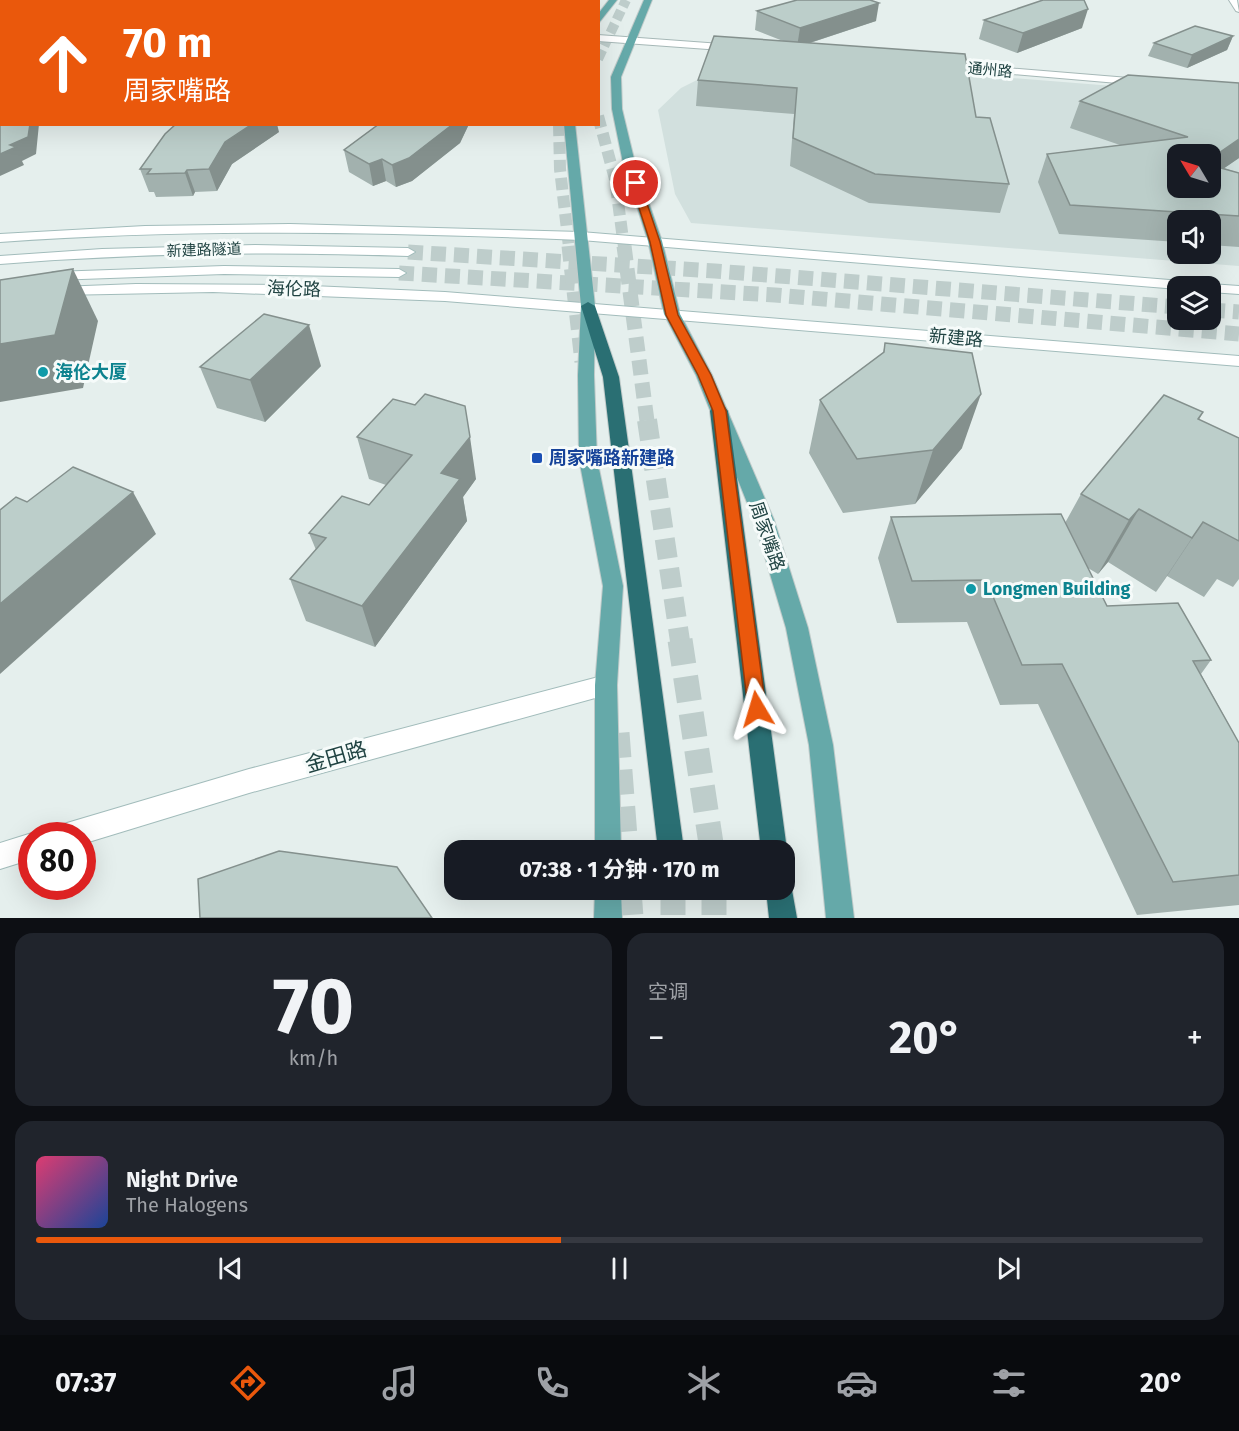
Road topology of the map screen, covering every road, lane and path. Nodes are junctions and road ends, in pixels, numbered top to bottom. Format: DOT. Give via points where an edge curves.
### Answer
graph roads {
  1 [pos="613,0"];
  2 [pos="648,0"];
  3 [pos="1233,0"];
  4 [pos="1239,9"];
  5 [pos="600,18"];
  6 [pos="600,38"];
  7 [pos="630,39"];
  8 [pos="747,49"];
  9 [pos="933,65"];
  10 [pos="1156,83"];
  11 [pos="569,126"];
  12 [pos="581,236"];
  13 [pos="0,238"];
  14 [pos="655,242"];
  15 [pos="408,252"];
  16 [pos="0,260"];
  17 [pos="399,273"];
  18 [pos="41,277"];
  19 [pos="1167,284"];
  20 [pos="1221,289"];
  21 [pos="1239,290"];
  22 [pos="39,292"];
  23 [pos="588,306"];
  24 [pos="672,315"];
  25 [pos="1239,361"];
  26 [pos="719,411"];
  27 [pos="606,685"];
  28 [pos="96,828"];
  29 [pos="608,840"];
  30 [pos="670,840"];
  31 [pos="773,840"];
  32 [pos="18,850"];
  33 [pos="0,856"];
  34 [pos="608,900"];
  35 [pos="780,900"];
  36 [pos="608,918"];
  37 [pos="783,918"];
  38 [pos="840,918"];
  1 -- 5 [label="main road"];
  2 -- 7 [label="main road, 周家嘴路"];
  3 -- 4 [label="main road"];
  6 -- 7 [label="main road"];
  7 -- 8 [label="main road"];
  7 -- 14 [label="main road, 周家嘴路" via="616,76 615,98 629,163"];
  9 -- 10 [label="main road, 通州路"];
  11 -- 12 [label="main road"];
  12 -- 13 [label="main road" via="199,226"];
  12 -- 14 [label="main road"];
  12 -- 23 [label="main road"];
  14 -- 19 [label="main road"];
  14 -- 24 [label="main road, 周家嘴路"];
  15 -- 16 [label="main road, 新建路隧道" via="250,248"];
  17 -- 18 [label="main road, 新建路隧道" via="224,270"];
  20 -- 21 [label="main road"];
  22 -- 23 [label="main road, 海伦路" via="303,288"];
  23 -- 24 [label="main road, 海伦路"];
  23 -- 27 [label="main road" via="588,459 613,586"];
  23 -- 30 [label="highway" via="610,377"];
  24 -- 25 [label="main road, 新建路"];
  24 -- 26 [label="main road, 周家嘴路"];
  26 -- 31 [label="highway"];
  26 -- 38 [label="main road, 周家嘴路" via="764,520 796,628 821,745"];
  27 -- 28 [label="main road, 金田路" via="374,746"];
  27 -- 29 [label="main road"];
  32 -- 33 [label="main road"];
  34 -- 36 [label="main road"];
  35 -- 37 [label="highway"];
}
